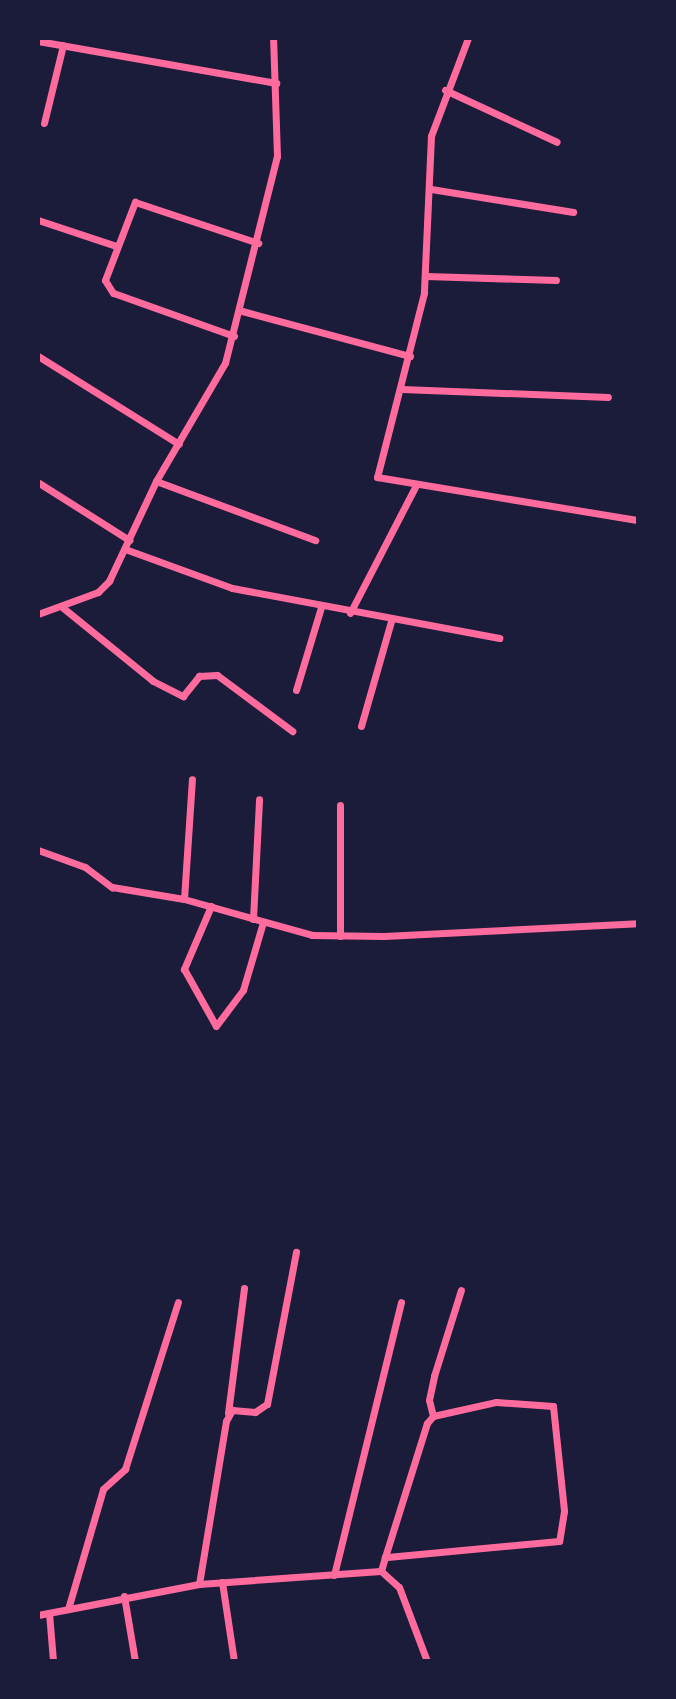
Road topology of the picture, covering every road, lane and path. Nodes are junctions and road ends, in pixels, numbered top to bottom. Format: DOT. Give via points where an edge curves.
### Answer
graph roads {
  1 [pos="273,38"];
  2 [pos="468,38"];
  3 [pos="38,41"];
  4 [pos="73,42"];
  5 [pos="63,45"];
  6 [pos="276,83"];
  7 [pos="445,90"];
  8 [pos="44,123"];
  9 [pos="557,142"];
  10 [pos="431,189"];
  11 [pos="573,212"];
  12 [pos="38,220"];
  13 [pos="258,243"];
  14 [pos="116,246"];
  15 [pos="426,276"];
  16 [pos="556,280"];
  17 [pos="242,311"];
  18 [pos="234,336"];
  19 [pos="38,356"];
  20 [pos="410,356"];
  21 [pos="402,389"];
  22 [pos="608,397"];
  23 [pos="179,444"];
  24 [pos="156,481"];
  25 [pos="39,483"];
  26 [pos="416,485"];
  27 [pos="638,520"];
  28 [pos="129,540"];
  29 [pos="315,540"];
  30 [pos="125,549"];
  31 [pos="62,607"];
  32 [pos="321,607"];
  33 [pos="350,613"];
  34 [pos="38,614"];
  35 [pos="392,618"];
  36 [pos="499,638"];
  37 [pos="296,690"];
  38 [pos="361,726"];
  39 [pos="292,731"];
  40 [pos="192,779"];
  41 [pos="259,799"];
  42 [pos="340,805"];
  43 [pos="38,850"];
  44 [pos="184,899"];
  45 [pos="211,906"];
  46 [pos="253,919"];
  47 [pos="263,922"];
  48 [pos="638,923"];
  49 [pos="340,936"];
  50 [pos="296,1252"];
  51 [pos="244,1288"];
  52 [pos="461,1290"];
  53 [pos="178,1302"];
  54 [pos="401,1302"];
  55 [pos="228,1414"];
  56 [pos="433,1416"];
  57 [pos="385,1557"];
  58 [pos="381,1571"];
  59 [pos="334,1575"];
  60 [pos="222,1582"];
  61 [pos="199,1584"];
  62 [pos="124,1596"];
  63 [pos="68,1609"];
  64 [pos="49,1613"];
  65 [pos="38,1615"];
  66 [pos="53,1661"];
  67 [pos="135,1661"];
  68 [pos="234,1661"];
  69 [pos="427,1661"];
  1 -- 6 [label="street"];
  2 -- 7 [label="street" via="461,64"];
  3 -- 5 [label="street"];
  4 -- 5 [label="street"];
  4 -- 6 [label="street"];
  5 -- 8 [label="street"];
  6 -- 13 [label="street" via="277,156"];
  7 -- 9 [label="street"];
  7 -- 10 [label="street" via="431,136"];
  10 -- 11 [label="street"];
  10 -- 15 [label="street"];
  12 -- 14 [label="street"];
  13 -- 14 [label="street" via="135,202"];
  13 -- 17 [label="street"];
  14 -- 18 [label="street" via="105,280 113,293"];
  15 -- 16 [label="street"];
  15 -- 20 [label="street"];
  17 -- 18 [label="street"];
  17 -- 20 [label="street"];
  18 -- 23 [label="street"];
  19 -- 23 [label="street"];
  20 -- 21 [label="street"];
  21 -- 22 [label="street"];
  21 -- 26 [label="street" via="376,469 383,481"];
  23 -- 24 [label="street"];
  24 -- 28 [label="street"];
  24 -- 29 [label="street"];
  25 -- 28 [label="street"];
  26 -- 27 [label="street"];
  26 -- 33 [label="street"];
  28 -- 30 [label="street"];
  30 -- 31 [label="street" via="98,592"];
  30 -- 32 [label="street" via="232,588"];
  31 -- 34 [label="street"];
  31 -- 39 [label="street" via="153,681 183,696 199,676 217,675"];
  32 -- 33 [label="street"];
  32 -- 37 [label="street"];
  33 -- 35 [label="street"];
  35 -- 36 [label="street"];
  35 -- 38 [label="street"];
  40 -- 44 [label="street"];
  41 -- 46 [label="street"];
  42 -- 49 [label="street"];
  43 -- 44 [label="street" via="85,867 112,887"];
  44 -- 45 [label="street"];
  45 -- 46 [label="street"];
  45 -- 47 [label="street" via="184,969 216,1026 243,990"];
  46 -- 47 [label="street"];
  47 -- 49 [label="street"];
  48 -- 49 [label="street"];
  50 -- 55 [label="street" via="267,1404 261,1411"];
  51 -- 55 [label="street"];
  52 -- 56 [label="street" via="431,1388"];
  53 -- 63 [label="street" via="125,1469 103,1489"];
  54 -- 59 [label="street"];
  55 -- 61 [label="street"];
  56 -- 57 [label="street"];
  56 -- 57 [label="street" via="496,1402 553,1406 563,1537 552,1544"];
  57 -- 58 [label="street"];
  58 -- 59 [label="street"];
  58 -- 69 [label="street" via="399,1587"];
  59 -- 60 [label="street"];
  60 -- 61 [label="street"];
  60 -- 68 [label="street"];
  61 -- 62 [label="street"];
  62 -- 63 [label="street"];
  62 -- 67 [label="street"];
  63 -- 64 [label="street"];
  64 -- 65 [label="street"];
  64 -- 66 [label="street"];
}
